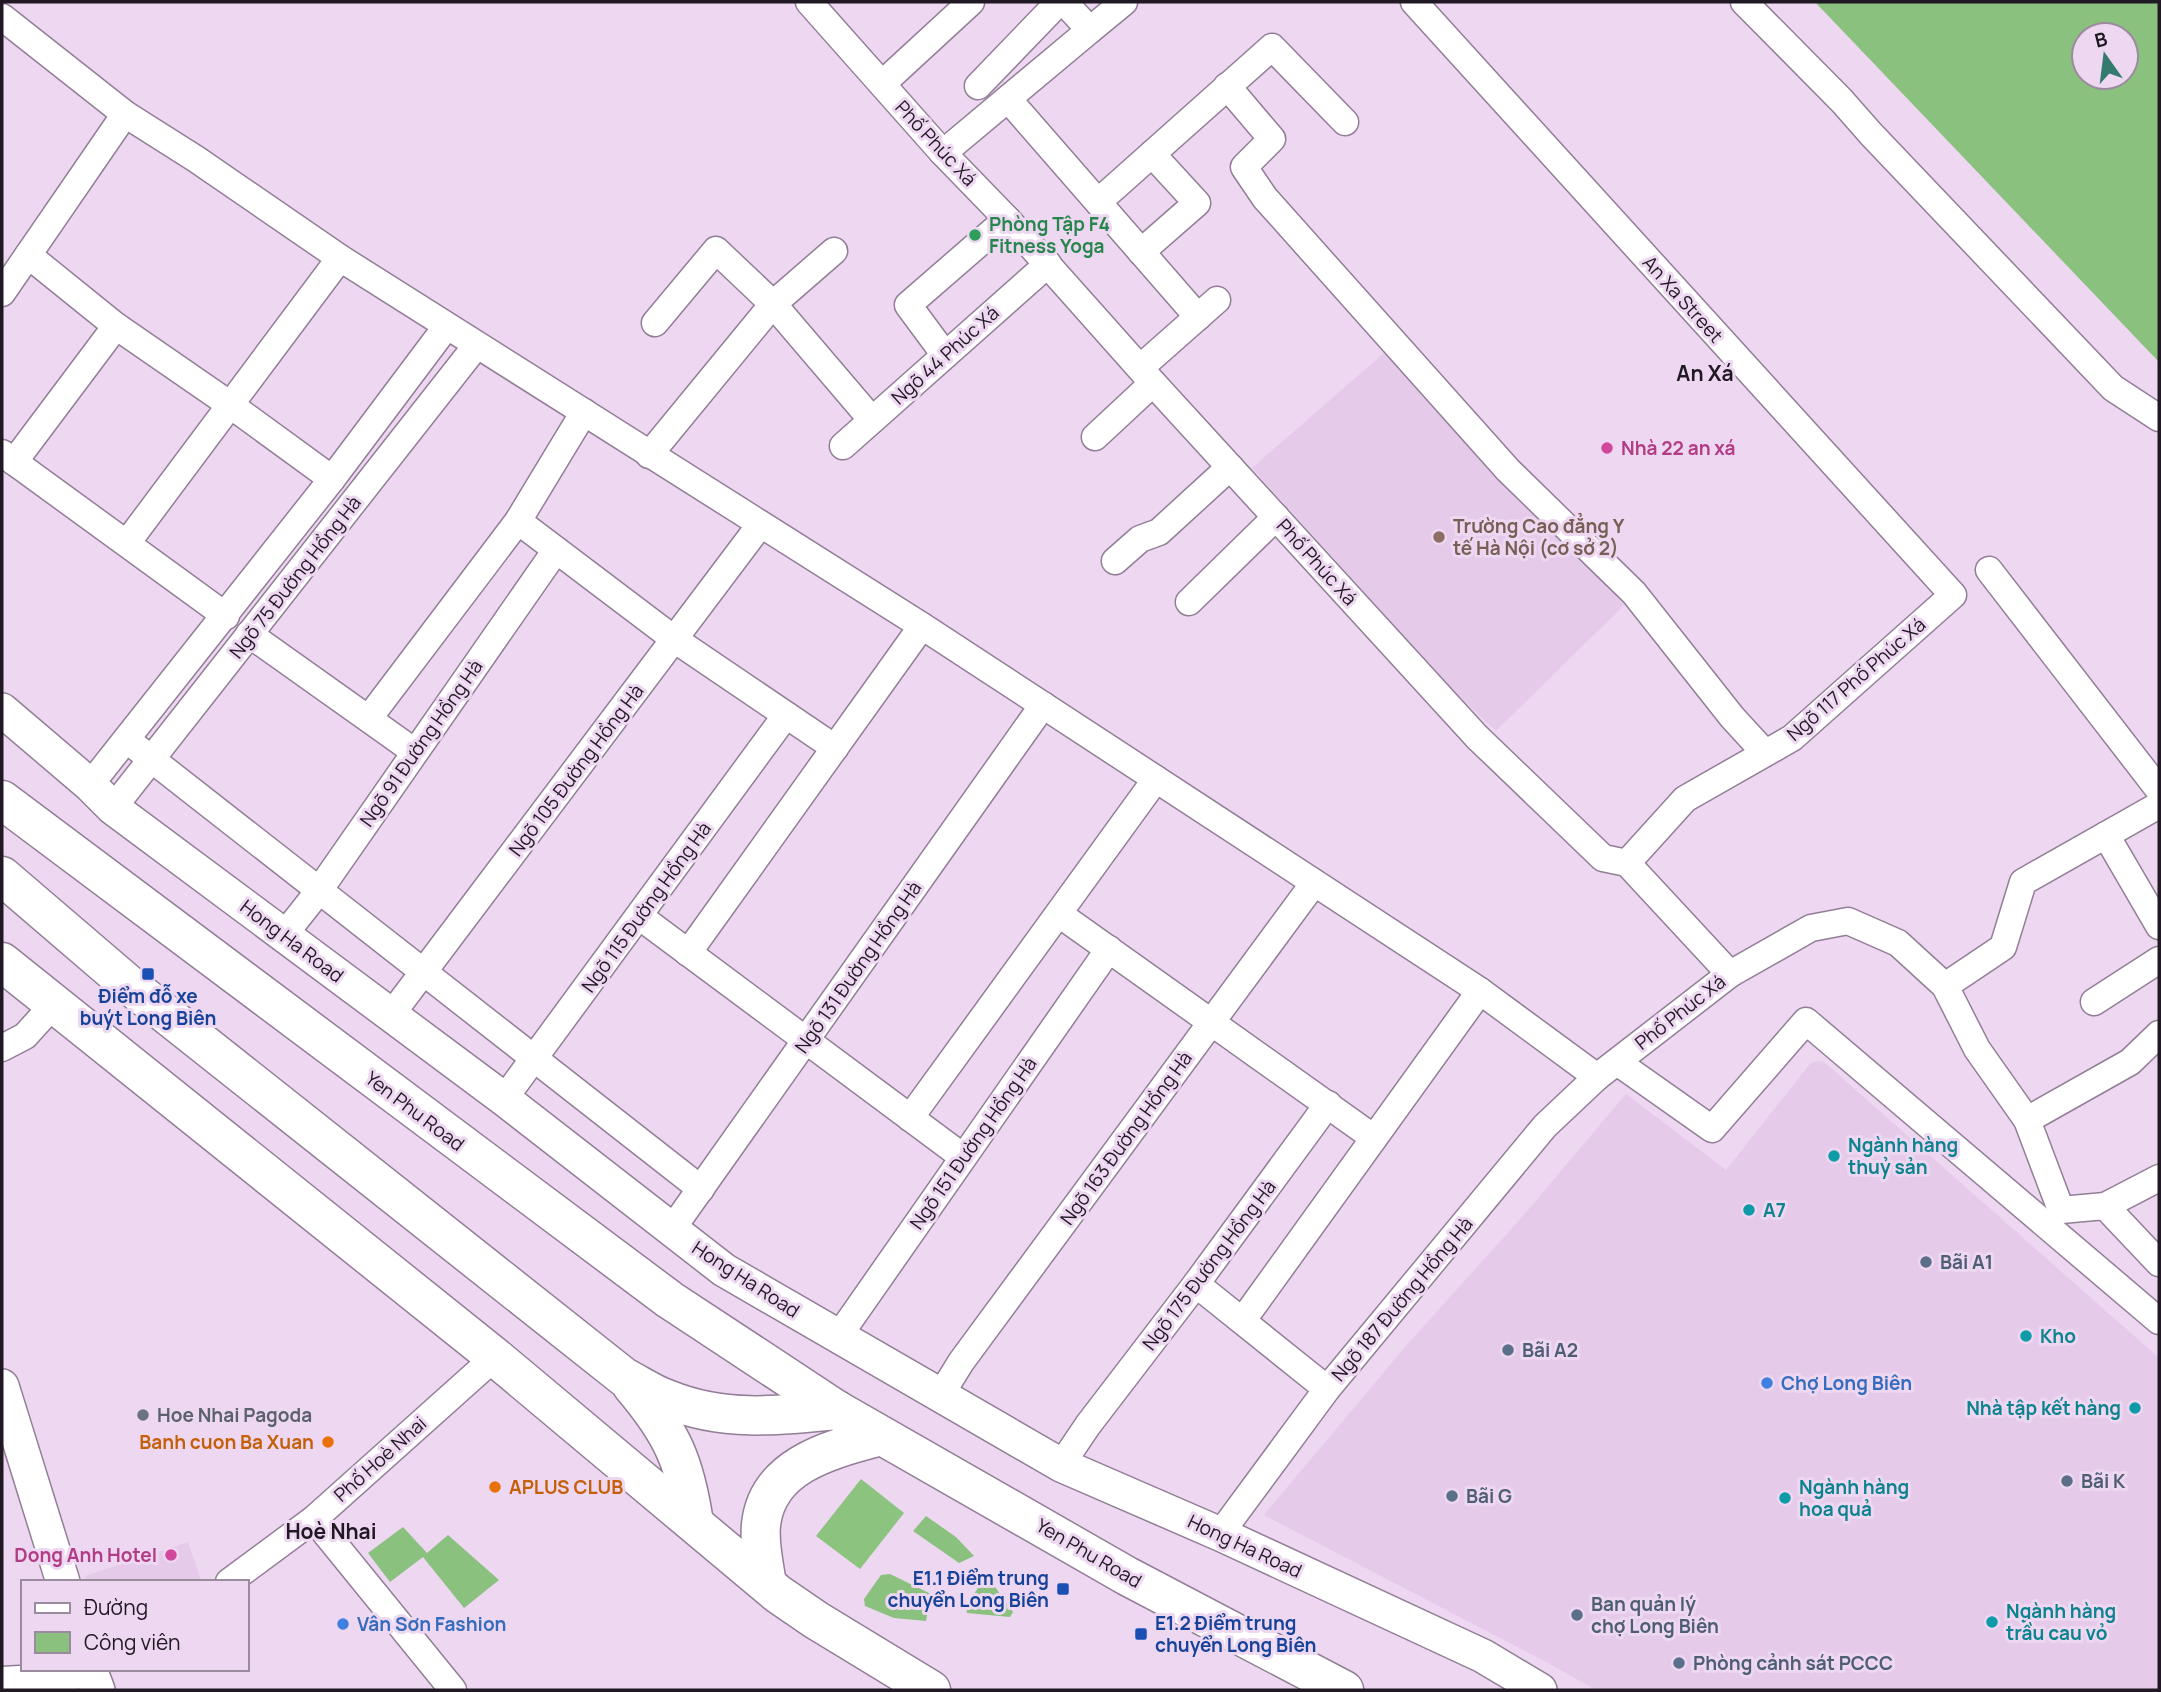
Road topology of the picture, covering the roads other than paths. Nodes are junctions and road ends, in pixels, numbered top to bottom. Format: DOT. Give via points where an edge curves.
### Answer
graph roads {
  1 [pos="809,2"];
  2 [pos="971,2"];
  3 [pos="1124,2"];
  4 [pos="1414,2"];
  5 [pos="1744,2"];
  6 [pos="1074,9"];
  7 [pos="2,17"];
  8 [pos="882,84"];
  9 [pos="978,86"];
  10 [pos="1227,86"];
  11 [pos="1008,99"];
  12 [pos="125,114"];
  13 [pos="1345,122"];
  14 [pos="943,153"];
  15 [pos="1152,154"];
  16 [pos="1098,202"];
  17 [pos="1007,219"];
  18 [pos="834,251"];
  19 [pos="1141,252"];
  20 [pos="28,255"];
  21 [pos="340,258"];
  22 [pos="1048,264"];
  23 [pos="2,293"];
  24 [pos="773,304"];
  25 [pos="655,323"];
  26 [pos="116,326"];
  27 [pos="446,327"];
  28 [pos="476,346"];
  29 [pos="945,355"];
  30 [pos="1147,376"];
  31 [pos="229,404"];
  32 [pos="584,412"];
  33 [pos="2159,418"];
  34 [pos="872,420"];
  35 [pos="1095,437"];
  36 [pos="843,446"];
  37 [pos="649,455"];
  38 [pos="8,458"];
  39 [pos="1230,467"];
  40 [pos="332,479"];
  41 [pos="1276,517"];
  42 [pos="517,521"];
  43 [pos="760,525"];
  44 [pos="127,543"];
  45 [pos="556,550"];
  46 [pos="1115,561"];
  47 [pos="1989,570"];
  48 [pos="1953,595"];
  49 [pos="1189,602"];
  50 [pos="226,616"];
  51 [pos="922,626"];
  52 [pos="250,635"];
  53 [pos="674,639"];
  54 [pos="1043,705"];
  55 [pos="2,710"];
  56 [pos="786,715"];
  57 [pos="369,718"];
  58 [pos="127,740"];
  59 [pos="835,748"];
  60 [pos="415,752"];
  61 [pos="1765,754"];
  62 [pos="150,759"];
  63 [pos="1156,779"];
  64 [pos="2159,790"];
  65 [pos="102,797"];
  66 [pos="2,800"];
  67 [pos="2159,805"];
  68 [pos="2106,835"];
  69 [pos="1627,863"];
  70 [pos="2,876"];
  71 [pos="1314,883"];
  72 [pos="318,892"];
  73 [pos="1059,914"];
  74 [pos="639,916"];
  75 [pos="2159,926"];
  76 [pos="284,935"];
  77 [pos="1109,949"];
  78 [pos="688,953"];
  79 [pos="2159,960"];
  80 [pos="2,962"];
  81 [pos="424,972"];
  82 [pos="1730,974"];
  83 [pos="1945,986"];
  84 [pos="1480,991"];
  85 [pos="2094,1002"];
  86 [pos="55,1003"];
  87 [pos="391,1015"];
  88 [pos="1212,1022"];
  89 [pos="2159,1034"];
  90 [pos="806,1040"];
  91 [pos="2,1048"];
  92 [pos="534,1058"];
  93 [pos="1607,1069"];
  94 [pos="504,1099"];
  95 [pos="1328,1104"];
  96 [pos="910,1118"];
  97 [pos="2026,1120"];
  98 [pos="1374,1138"];
  99 [pos="963,1157"];
  100 [pos="2159,1178"];
  101 [pos="701,1189"];
  102 [pos="2105,1206"];
  103 [pos="672,1229"];
  104 [pos="2159,1263"];
  105 [pos="1196,1284"];
  106 [pos="1243,1320"];
  107 [pos="2159,1321"];
  108 [pos="838,1337"];
  109 [pos="495,1357"];
  110 [pos="624,1377"];
  111 [pos="2,1386"];
  112 [pos="1327,1389"];
  113 [pos="940,1396"];
  114 [pos="837,1410"];
  115 [pos="881,1436"];
  116 [pos="1061,1465"];
  117 [pos="314,1519"];
  118 [pos="694,1523"];
  119 [pos="1220,1534"];
  120 [pos="62,1580"];
  121 [pos="232,1580"];
  122 [pos="767,1584"];
  123 [pos="93,1679"];
  124 [pos="2,1680"];
  125 [pos="453,1690"];
  126 [pos="931,1690"];
  127 [pos="1344,1690"];
  128 [pos="1540,1690"];
  1 -- 8 [label="street, Phố Phúc Xá"];
  2 -- 8 [label="street"];
  3 -- 6 [label="street"];
  4 -- 48 [label="street, An Xa Street"];
  5 -- 33 [label="street" via="2113,388"];
  6 -- 9 [label="street"];
  6 -- 11 [label="street"];
  7 -- 12 [label="street"];
  8 -- 14 [label="street, Phố Phúc Xá"];
  10 -- 13 [label="street" via="1272,47"];
  10 -- 15 [label="street"];
  10 -- 61 [label="street" via="1272,139 1244,167 1265,198 1508,470 1634,593"];
  11 -- 14 [label="street"];
  11 -- 16 [label="street"];
  12 -- 20 [label="street"];
  12 -- 21 [label="street"];
  14 -- 17 [label="street, Phố Phúc Xá"];
  15 -- 16 [label="street"];
  15 -- 19 [label="street" via="1197,203"];
  16 -- 19 [label="street"];
  17 -- 22 [label="street, Phố Phúc Xá"];
  17 -- 29 [label="street" via="908,305"];
  18 -- 24 [label="street"];
  19 -- 30 [label="street" via="1207,309"];
  20 -- 23 [label="street"];
  20 -- 26 [label="street"];
  21 -- 27 [label="street"];
  21 -- 31 [label="street"];
  22 -- 29 [label="street, Ngõ 44 Phúc Xá"];
  22 -- 30 [label="street, Phố Phúc Xá"];
  24 -- 25 [label="street" via="716,250"];
  24 -- 34 [label="street"];
  24 -- 37 [label="street"];
  26 -- 31 [label="street"];
  26 -- 38 [label="street"];
  27 -- 28 [label="street"];
  27 -- 40 [label="street, Ngõ 75 Đường Hồng Hà"];
  28 -- 32 [label="street"];
  28 -- 52 [label="street, Ngõ 75 Đường Hồng Hà"];
  29 -- 34 [label="street, Ngõ 44 Phúc Xá"];
  30 -- 35 [label="street"];
  30 -- 39 [label="street, Phố Phúc Xá"];
  31 -- 40 [label="street"];
  31 -- 44 [label="street"];
  32 -- 37 [label="street"];
  32 -- 42 [label="street"];
  34 -- 36 [label="street, Ngõ 44 Phúc Xá"];
  37 -- 43 [label="street"];
  38 -- 44 [label="street"];
  39 -- 41 [label="street, Phố Phúc Xá"];
  39 -- 46 [label="street" via="1159,532 1140,539"];
  40 -- 50 [label="street, Ngõ 75 Đường Hồng Hà"];
  41 -- 49 [label="street"];
  41 -- 69 [label="street, Phố Phúc Xá" via="1477,737 1602,858"];
  42 -- 45 [label="street"];
  42 -- 57 [label="street"];
  43 -- 51 [label="street"];
  43 -- 53 [label="street, Ngõ 105 Đường Hồng Hà"];
  44 -- 50 [label="street"];
  45 -- 53 [label="street"];
  45 -- 60 [label="street, Ngõ 91 Đường Hồng Hà"];
  47 -- 64 [label="street"];
  48 -- 61 [label="street, Ngõ 117 Phố Phúc Xá" via="1792,738"];
  50 -- 58 [label="street, Ngõ 75 Đường Hồng Hà"];
  51 -- 54 [label="street"];
  51 -- 59 [label="street"];
  52 -- 57 [label="street"];
  52 -- 62 [label="street, Ngõ 75 Đường Hồng Hà"];
  53 -- 56 [label="street"];
  53 -- 81 [label="street, Ngõ 105 Đường Hồng Hà"];
  54 -- 63 [label="street"];
  54 -- 90 [label="street, Ngõ 131 Đường Hồng Hà"];
  55 -- 65 [label="street, Hong Ha Road"];
  56 -- 59 [label="street"];
  56 -- 74 [label="street, Ngõ 115 Đường Hồng Hà"];
  57 -- 60 [label="street"];
  58 -- 62 [label="street"];
  58 -- 65 [label="street, Ngõ 75 Đường Hồng Hà"];
  59 -- 78 [label="street"];
  60 -- 72 [label="street, Ngõ 91 Đường Hồng Hà"];
  61 -- 69 [label="street, Ngõ 117 Phố Phúc Xá" via="1685,799"];
  62 -- 65 [label="street, Ngõ 75 Đường Hồng Hà"];
  62 -- 72 [label="street"];
  63 -- 71 [label="street"];
  63 -- 73 [label="street"];
  65 -- 76 [label="street, Hong Ha Road"];
  66 -- 114 [label="main road, Yen Phu Road" via="670,1300"];
  67 -- 68 [label="street"];
  68 -- 75 [label="street"];
  68 -- 83 [label="street" via="2023,882 2003,947"];
  69 -- 82 [label="street, Phố Phúc Xá"];
  70 -- 110 [label="main road" via="128,984"];
  71 -- 84 [label="street"];
  71 -- 88 [label="street, Ngõ 163 Đường Hồng Hà"];
  72 -- 76 [label="street, Ngõ 91 Đường Hồng Hà"];
  72 -- 81 [label="street"];
  73 -- 77 [label="street"];
  73 -- 96 [label="street"];
  74 -- 78 [label="street"];
  74 -- 92 [label="street, Ngõ 115 Đường Hồng Hà"];
  76 -- 87 [label="street, Hong Ha Road"];
  77 -- 88 [label="street"];
  77 -- 99 [label="street, Ngõ 151 Đường Hồng Hà"];
  78 -- 90 [label="street"];
  79 -- 85 [label="street"];
  80 -- 86 [label="main road"];
  81 -- 87 [label="street, Ngõ 105 Đường Hồng Hà"];
  81 -- 92 [label="street"];
  82 -- 83 [label="street" via="1811,928 1848,921 1898,943"];
  82 -- 93 [label="street, Phố Phúc Xá"];
  83 -- 97 [label="street" via="1977,1049"];
  84 -- 93 [label="street"];
  84 -- 98 [label="street"];
  86 -- 91 [label="street" via="25,1036"];
  86 -- 109 [label="main road"];
  87 -- 94 [label="street, Hong Ha Road"];
  88 -- 95 [label="street"];
  88 -- 113 [label="street, Ngõ 163 Đường Hồng Hà"];
  89 -- 97 [label="street" via="2130,1062"];
  90 -- 96 [label="street"];
  90 -- 101 [label="street, Ngõ 131 Đường Hồng Hà"];
  92 -- 94 [label="street, Ngõ 115 Đường Hồng Hà"];
  92 -- 101 [label="street"];
  93 -- 107 [label="street" via="1712,1129 1806,1021"];
  93 -- 112 [label="street, Ngõ 187 Đường Hồng Hà" via="1545,1126"];
  94 -- 103 [label="street, Hong Ha Road"];
  95 -- 98 [label="street"];
  95 -- 105 [label="street, Ngõ 175 Đường Hồng Hà"];
  96 -- 99 [label="street"];
  97 -- 102 [label="street" via="2061,1210"];
  98 -- 106 [label="street"];
  99 -- 108 [label="street, Ngõ 151 Đường Hồng Hà"];
  100 -- 102 [label="street"];
  101 -- 103 [label="street, Ngõ 131 Đường Hồng Hà"];
  102 -- 104 [label="street"];
  103 -- 108 [label="street, Hong Ha Road" via="724,1270"];
  105 -- 106 [label="street"];
  105 -- 116 [label="street, Ngõ 175 Đường Hồng Hà"];
  106 -- 112 [label="street"];
  108 -- 113 [label="street, Hong Ha Road"];
  109 -- 117 [label="street, Phố Hoè Nhai"];
  109 -- 118 [label="main road"];
  110 -- 114 [label="main road" via="665,1399 703,1411 771,1417"];
  110 -- 118 [label="main road" via="671,1439 689,1489"];
  111 -- 120 [label="street"];
  112 -- 119 [label="street, Ngõ 187 Đường Hồng Hà"];
  113 -- 116 [label="street, Hong Ha Road"];
  114 -- 115 [label="main road, Yen Phu Road"];
  115 -- 122 [label="main road" via="804,1461 774,1490 763,1511 761,1528"];
  115 -- 127 [label="main road, Yen Phu Road" via="1127,1576"];
  116 -- 119 [label="street, Hong Ha Road"];
  117 -- 121 [label="street, Phố Hoè Nhai"];
  117 -- 125 [label="street"];
  118 -- 122 [label="main road"];
  119 -- 128 [label="street, Hong Ha Road" via="1483,1657"];
  122 -- 126 [label="main road" via="816,1620"];
  123 -- 124 [label="street"];
}
